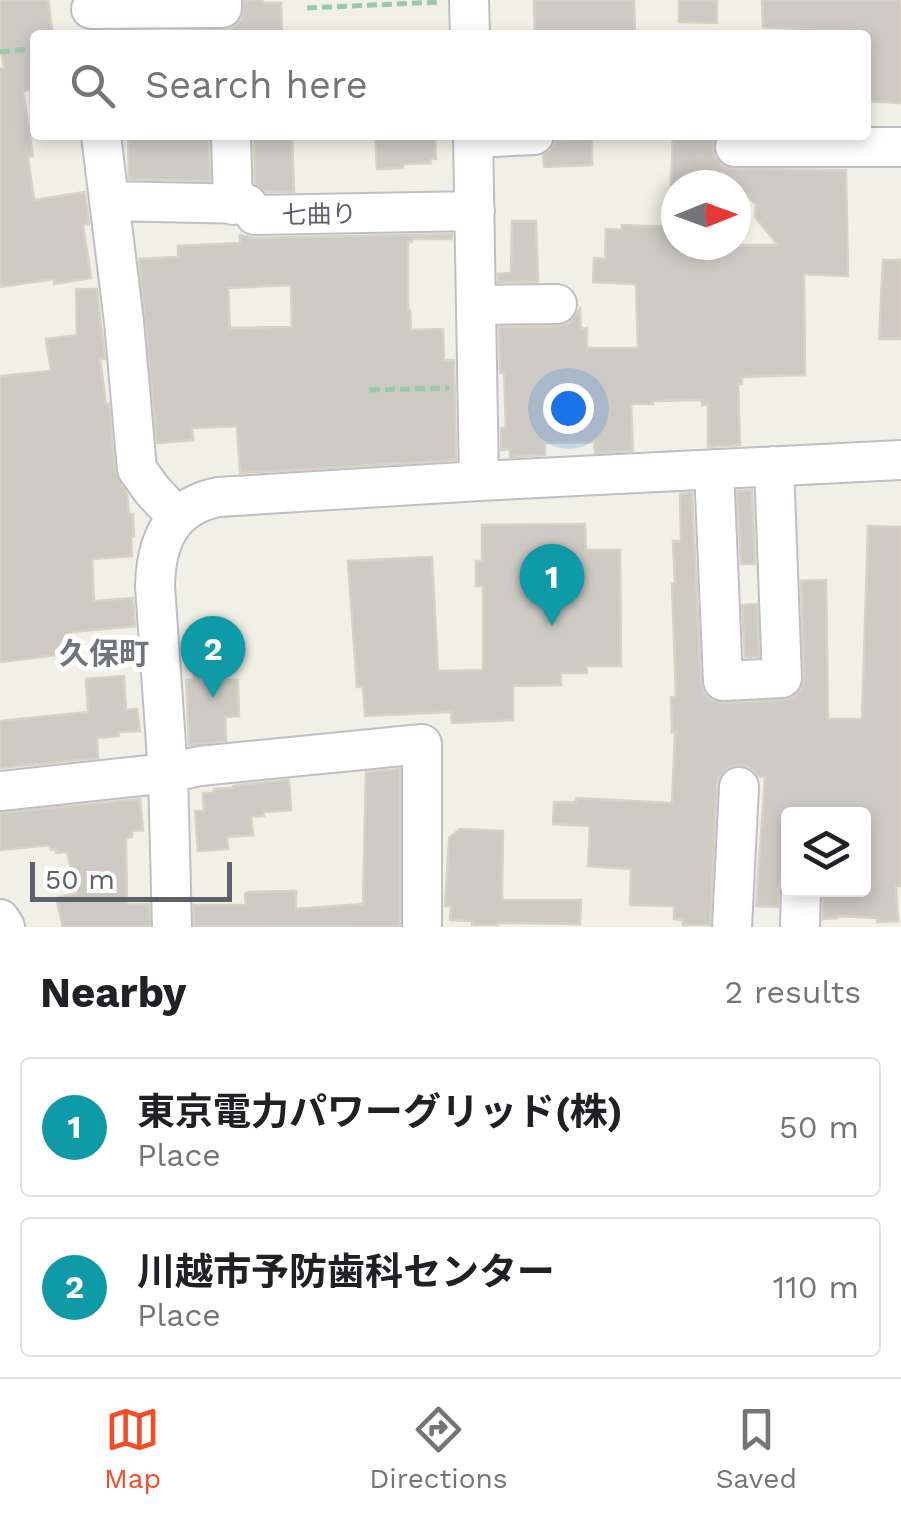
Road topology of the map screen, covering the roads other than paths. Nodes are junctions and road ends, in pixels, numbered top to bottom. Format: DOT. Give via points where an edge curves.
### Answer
graph roads {
  1 [pos="222,0"];
  2 [pos="469,0"];
  3 [pos="91,15"];
  4 [pos="470,30"];
  5 [pos="103,140"];
  6 [pos="231,140"];
  7 [pos="472,140"];
  8 [pos="735,147"];
  9 [pos="901,147"];
  10 [pos="109,201"];
  11 [pos="233,205"];
  12 [pos="475,211"];
  13 [pos="557,304"];
  14 [pos="476,305"];
  15 [pos="901,460"];
  16 [pos="774,466"];
  17 [pos="714,469"];
  18 [pos="478,480"];
  19 [pos="177,517"];
  20 [pos="168,772"];
  21 [pos="739,786"];
  22 [pos="0,791"];
  23 [pos="801,897"];
  24 [pos="0,919"];
  25 [pos="6,927"];
  26 [pos="172,927"];
  27 [pos="422,927"];
  28 [pos="732,927"];
  29 [pos="800,927"];
  1 -- 3 [label="street" via="222,8"];
  2 -- 4 [label="street"];
  5 -- 10 [label="street"];
  6 -- 11 [label="street"];
  7 -- 12 [label="street"];
  8 -- 9 [label="street"];
  10 -- 11 [label="street, 七曲り"];
  10 -- 19 [label="street" via="137,470"];
  11 -- 12 [label="street, 七曲り" via="248,204 255,215"];
  12 -- 14 [label="street"];
  13 -- 14 [label="street"];
  14 -- 18 [label="street"];
  15 -- 16 [label="street"];
  16 -- 17 [label="street"];
  16 -- 17 [label="street" via="782,678 723,681"];
  17 -- 18 [label="street"];
  18 -- 19 [label="street" via="218,497"];
  19 -- 20 [label="street" via="156,558 155,586"];
  20 -- 22 [label="street"];
  20 -- 26 [label="street"];
  20 -- 27 [label="street" via="422,744"];
  21 -- 28 [label="street"];
  23 -- 29 [label="street"];
  24 -- 25 [label="street"];
}
